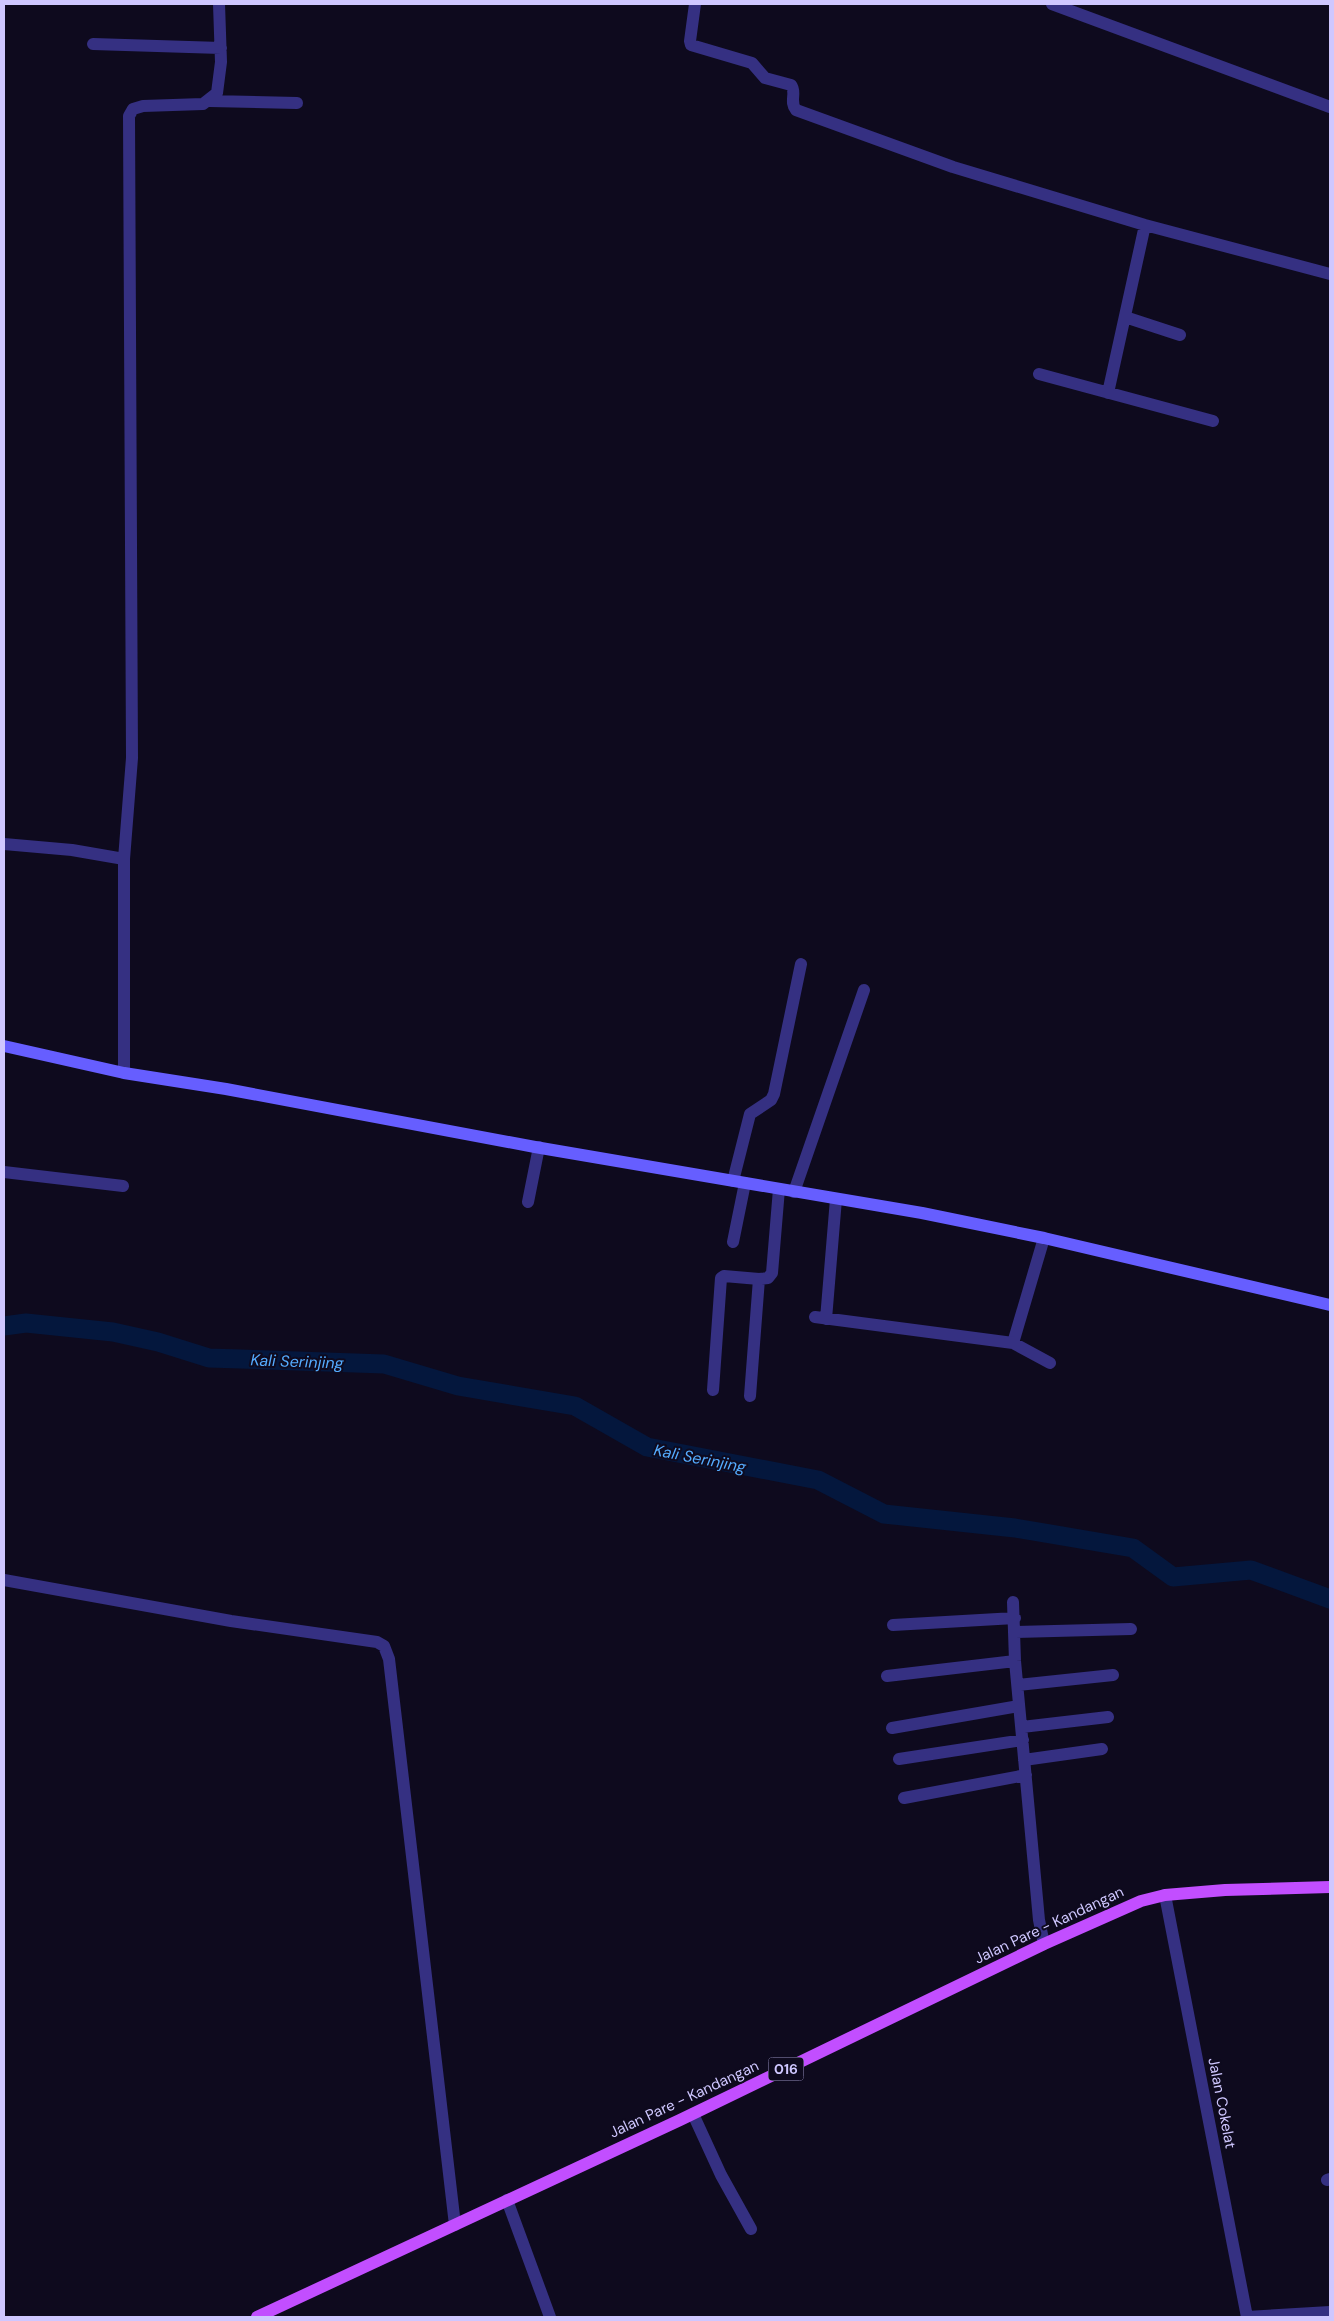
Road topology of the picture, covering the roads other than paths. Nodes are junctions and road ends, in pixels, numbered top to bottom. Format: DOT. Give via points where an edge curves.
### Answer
graph roads {
  1 [pos="219,4"];
  2 [pos="695,4"];
  3 [pos="1052,4"];
  4 [pos="93,44"];
  5 [pos="221,48"];
  6 [pos="210,101"];
  7 [pos="297,103"];
  8 [pos="1330,107"];
  9 [pos="1144,225"];
  10 [pos="1330,274"];
  11 [pos="1125,317"];
  12 [pos="1180,335"];
  13 [pos="1039,374"];
  14 [pos="1108,393"];
  15 [pos="1212,421"];
  16 [pos="4,844"];
  17 [pos="124,858"];
  18 [pos="801,964"];
  19 [pos="864,990"];
  20 [pos="4,1046"];
  21 [pos="124,1073"];
  22 [pos="539,1147"];
  23 [pos="4,1172"];
  24 [pos="739,1182"];
  25 [pos="123,1186"];
  26 [pos="779,1189"];
  27 [pos="794,1192"];
  28 [pos="836,1199"];
  29 [pos="528,1202"];
  30 [pos="1044,1238"];
  31 [pos="733,1242"];
  32 [pos="758,1279"];
  33 [pos="1330,1306"];
  34 [pos="1013,1344"];
  35 [pos="1050,1363"];
  36 [pos="713,1390"];
  37 [pos="750,1396"];
  38 [pos="4,1580"];
  39 [pos="1013,1602"];
  40 [pos="1014,1618"];
  41 [pos="892,1625"];
  42 [pos="1131,1629"];
  43 [pos="1014,1632"];
  44 [pos="1015,1661"];
  45 [pos="1113,1675"];
  46 [pos="887,1676"];
  47 [pos="1018,1685"];
  48 [pos="1019,1706"];
  49 [pos="1108,1718"];
  50 [pos="892,1728"];
  51 [pos="1022,1733"];
  52 [pos="1102,1749"];
  53 [pos="899,1759"];
  54 [pos="1024,1760"];
  55 [pos="1026,1775"];
  56 [pos="904,1798"];
  57 [pos="1330,1887"];
  58 [pos="1165,1895"];
  59 [pos="1044,1944"];
  60 [pos="693,2114"];
  61 [pos="507,2200"];
  62 [pos="455,2225"];
  63 [pos="750,2229"];
  64 [pos="1330,2312"];
  65 [pos="257,2317"];
  66 [pos="550,2317"];
  67 [pos="1247,2317"];
  1 -- 5 [label="street"];
  2 -- 9 [label="street" via="691,45 752,63 765,78 793,86 792,104 796,110 953,167"];
  3 -- 8 [label="street"];
  4 -- 5 [label="street"];
  5 -- 6 [label="street" via="220,79 217,93"];
  6 -- 7 [label="street"];
  6 -- 17 [label="street" via="138,107 130,116 132,758"];
  9 -- 10 [label="street"];
  9 -- 11 [label="street"];
  11 -- 12 [label="street"];
  11 -- 14 [label="street"];
  13 -- 14 [label="street"];
  14 -- 15 [label="street"];
  16 -- 17 [label="street"];
  17 -- 21 [label="street"];
  18 -- 24 [label="street" via="774,1094 771,1100 750,1114"];
  19 -- 27 [label="street"];
  20 -- 21 [label="street"];
  21 -- 22 [label="street"];
  22 -- 24 [label="street"];
  22 -- 29 [label="street"];
  23 -- 25 [label="street"];
  24 -- 26 [label="street"];
  24 -- 31 [label="street"];
  26 -- 27 [label="street"];
  26 -- 32 [label="street" via="772,1273 768,1278"];
  27 -- 28 [label="street"];
  28 -- 30 [label="street"];
  28 -- 34 [label="street" via="820,1318"];
  30 -- 33 [label="street"];
  30 -- 34 [label="street"];
  32 -- 36 [label="street" via="721,1278"];
  32 -- 37 [label="street"];
  34 -- 35 [label="street"];
  38 -- 62 [label="street" via="222,1619 378,1642 384,1646 389,1659"];
  39 -- 40 [label="street"];
  40 -- 41 [label="street"];
  40 -- 43 [label="street"];
  42 -- 43 [label="street"];
  43 -- 44 [label="street"];
  44 -- 46 [label="street"];
  44 -- 47 [label="street"];
  45 -- 47 [label="street"];
  47 -- 48 [label="street"];
  48 -- 50 [label="street"];
  48 -- 51 [label="street"];
  49 -- 51 [label="street"];
  51 -- 53 [label="street"];
  51 -- 54 [label="street"];
  52 -- 54 [label="street"];
  54 -- 55 [label="street"];
  55 -- 56 [label="street"];
  55 -- 59 [label="street"];
  57 -- 58 [label="main road, Jalan Pare - Kandangan / 016"];
  58 -- 59 [label="main road, Jalan Pare - Kandangan / 016" via="1141,1901"];
  58 -- 67 [label="street, Jalan Cokelat"];
  59 -- 60 [label="main road, Jalan Pare - Kandangan / 016"];
  60 -- 61 [label="main road, Jalan Pare - Kandangan / 016"];
  60 -- 63 [label="street"];
  61 -- 62 [label="main road, Jalan Pare - Kandangan / 016"];
  61 -- 66 [label="street"];
  62 -- 65 [label="main road, Jalan Pare - Kandangan / 016"];
  64 -- 67 [label="street"];
}
